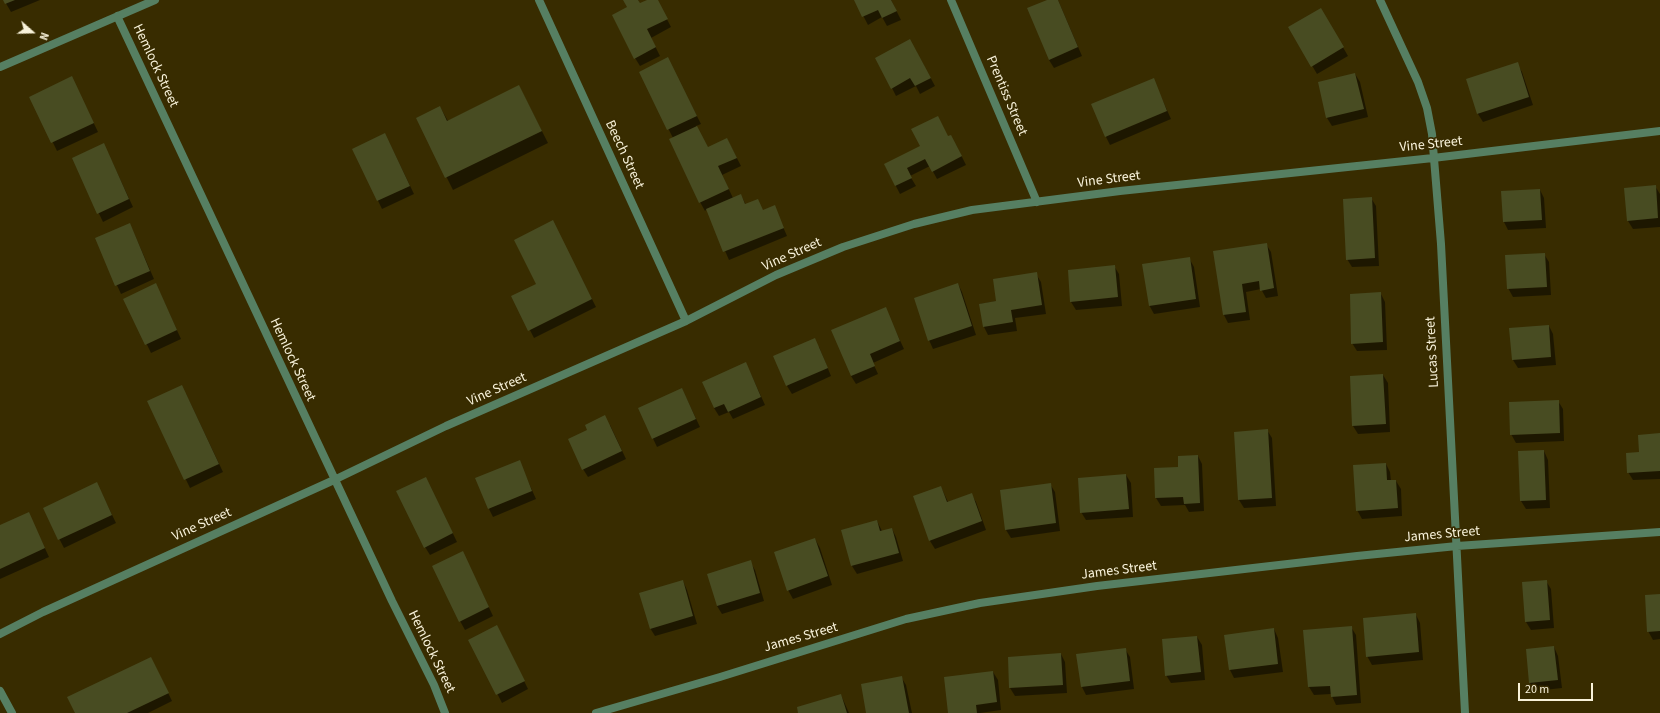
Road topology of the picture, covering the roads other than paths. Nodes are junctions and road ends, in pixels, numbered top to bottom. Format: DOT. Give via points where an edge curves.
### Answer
graph roads {
  1 [pos="155,0"];
  2 [pos="539,0"];
  3 [pos="951,0"];
  4 [pos="1380,0"];
  5 [pos="117,16"];
  6 [pos="0,67"];
  7 [pos="1660,131"];
  8 [pos="1433,158"];
  9 [pos="1037,202"];
  10 [pos="686,321"];
  11 [pos="334,480"];
  12 [pos="1660,532"];
  13 [pos="1457,546"];
  14 [pos="0,634"];
  15 [pos="0,691"];
  16 [pos="12,713"];
  17 [pos="445,713"];
  18 [pos="596,713"];
  19 [pos="1465,713"];
  1 -- 5 [label="street"];
  2 -- 10 [label="street, Beech Street"];
  3 -- 9 [label="street, Prentiss Street"];
  4 -- 8 [label="street, Lucas Street" via="1427,108"];
  5 -- 6 [label="street"];
  5 -- 11 [label="street, Hemlock Street"];
  7 -- 8 [label="street, Vine Street"];
  8 -- 9 [label="street, Vine Street"];
  8 -- 13 [label="street, Lucas Street" via="1441,244"];
  9 -- 10 [label="street, Vine Street" via="972,210 914,224 843,247 776,275"];
  10 -- 11 [label="street, Vine Street" via="446,426"];
  11 -- 14 [label="street, Vine Street"];
  11 -- 17 [label="street, Hemlock Street" via="434,685"];
  12 -- 13 [label="street, James Street"];
  13 -- 18 [label="street, James Street" via="1105,585 980,603 906,619"];
  13 -- 19 [label="street, Lucas Street"];
  15 -- 16 [label="street"];
}
